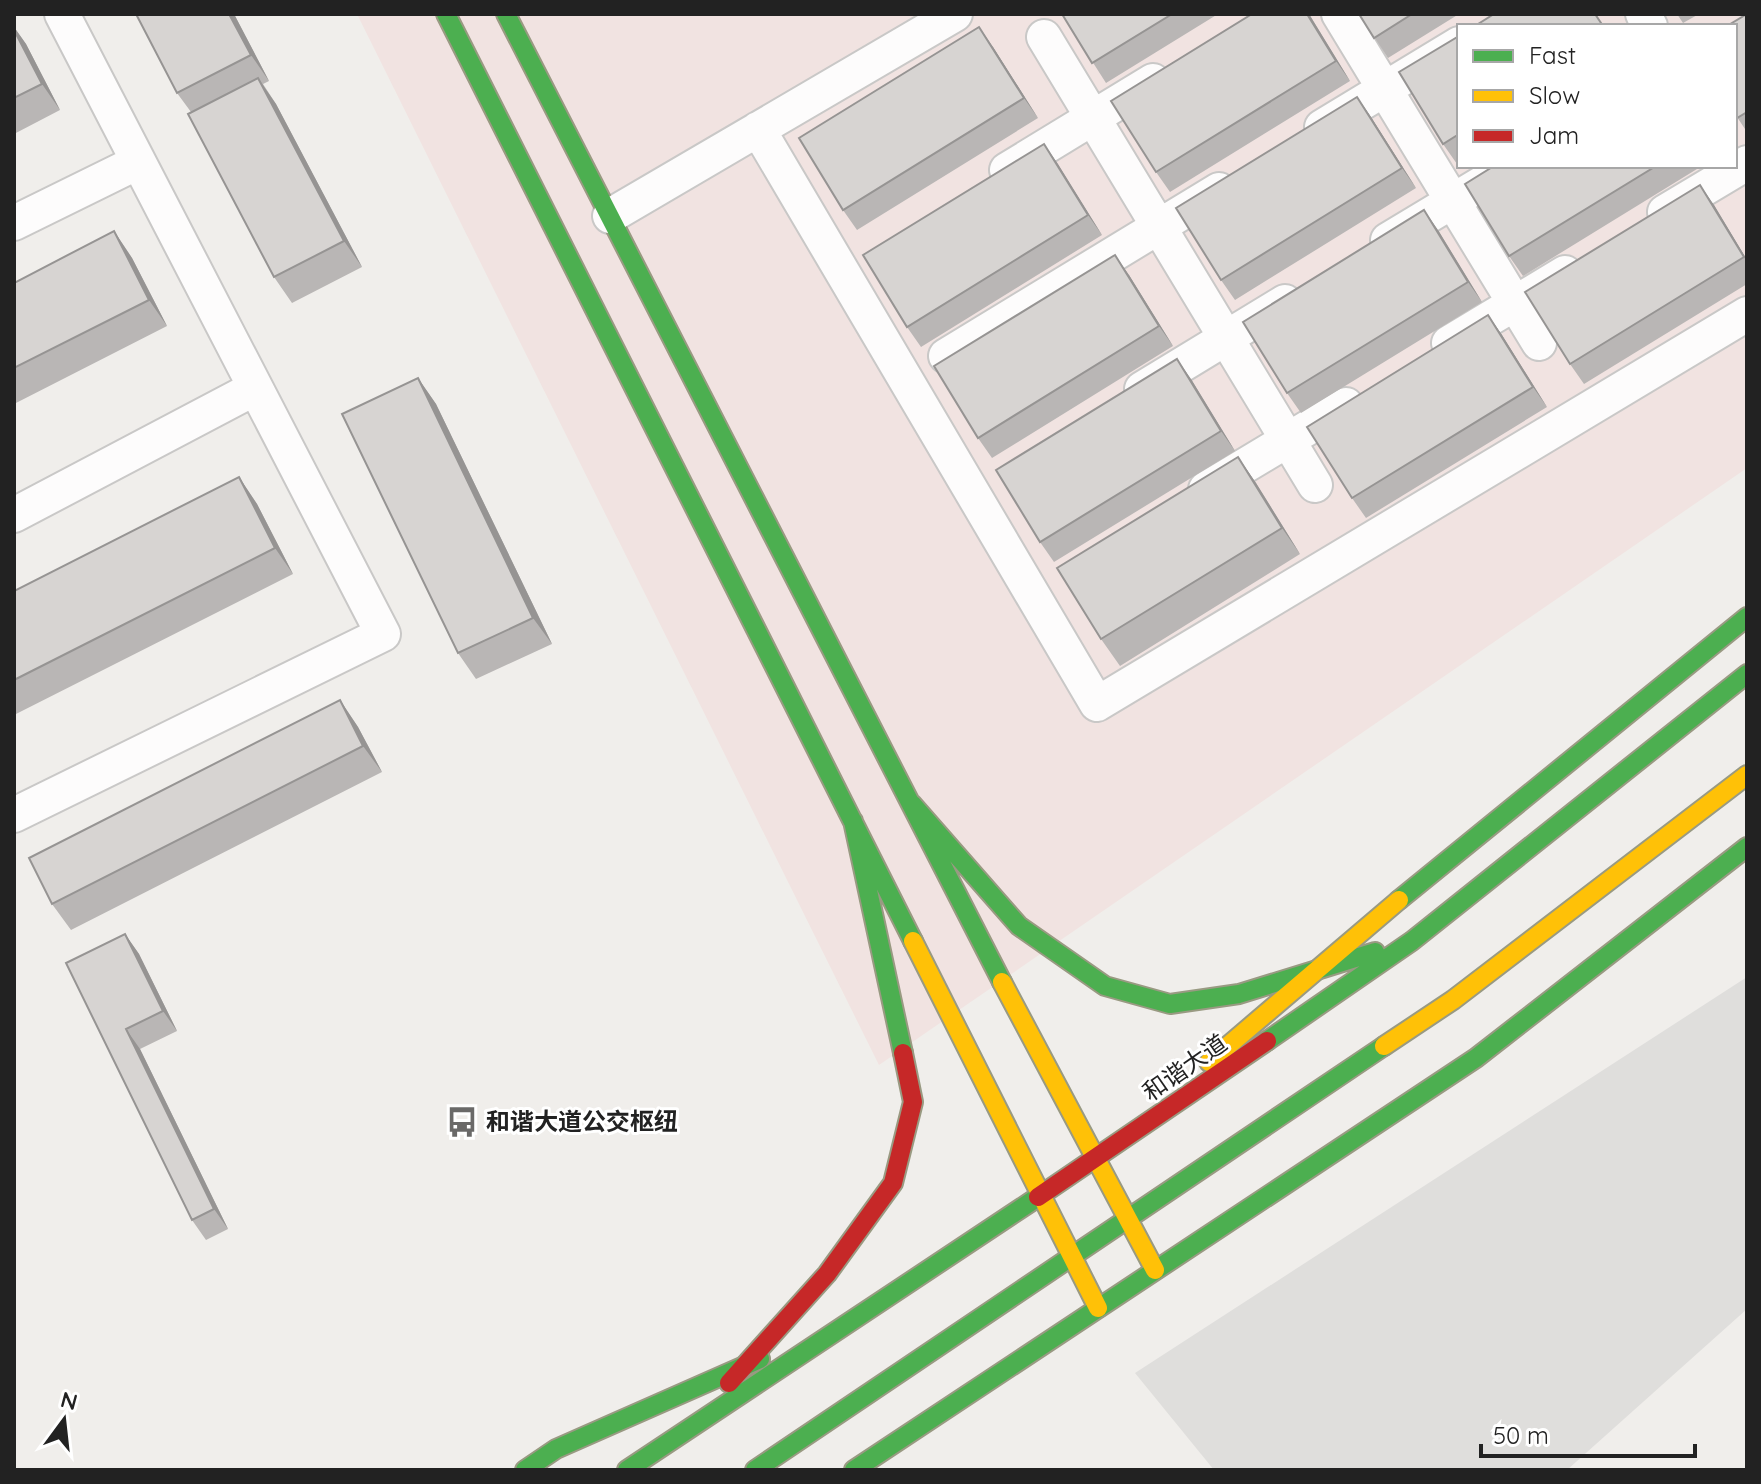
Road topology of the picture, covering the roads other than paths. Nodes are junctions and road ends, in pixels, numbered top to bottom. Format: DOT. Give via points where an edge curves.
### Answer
graph roads {
  1 [pos="62,14"];
  2 [pos="446,14"];
  3 [pos="506,14"];
  4 [pos="955,14"];
  5 [pos="1339,14"];
  6 [pos="1044,37"];
  7 [pos="1457,45"];
  8 [pos="1184,62"];
  9 [pos="1385,89"];
  10 [pos="1092,118"];
  11 [pos="758,129"];
  12 [pos="1292,146"];
  13 [pos="138,162"];
  14 [pos="1508,168"];
  15 [pos="1252,170"];
  16 [pos="1742,171"];
  17 [pos="983,184"];
  18 [pos="1453,201"];
  19 [pos="610,216"];
  20 [pos="14,223"];
  21 [pos="1158,227"];
  22 [pos="1632,232"];
  23 [pos="1593,256"];
  24 [pos="1359,258"];
  25 [pos="1319,282"];
  26 [pos="1515,303"];
  27 [pos="1747,314"];
  28 [pos="1226,338"];
  29 [pos="1539,343"];
  30 [pos="946,356"];
  31 [pos="1421,360"];
  32 [pos="255,388"];
  33 [pos="1368,392"];
  34 [pos="1116,404"];
  35 [pos="1288,440"];
  36 [pos="1315,485"];
  37 [pos="1178,506"];
  38 [pos="14,515"];
  39 [pos="1747,617"];
  40 [pos="1747,674"];
  41 [pos="1747,775"];
  42 [pos="912,804"];
  43 [pos="14,815"];
  44 [pos="853,821"];
  45 [pos="1747,847"];
  46 [pos="1412,941"];
  47 [pos="1317,969"];
  48 [pos="1094,1160"];
  49 [pos="1041,1194"];
  50 [pos="1128,1220"];
  51 [pos="1073,1258"];
  52 [pos="1155,1270"];
  53 [pos="1098,1308"];
  54 [pos="740,1370"];
  55 [pos="686,1430"];
  56 [pos="525,1470"];
  57 [pos="627,1470"];
  58 [pos="755,1470"];
  59 [pos="854,1470"];
  1 -- 13 [label="street"];
  2 -- 44 [label="main road"];
  3 -- 19 [label="main road"];
  4 -- 11 [label="street"];
  5 -- 9 [label="street"];
  6 -- 10 [label="street"];
  7 -- 9 [label="street"];
  8 -- 10 [label="street"];
  9 -- 12 [label="street"];
  9 -- 18 [label="street"];
  10 -- 17 [label="street"];
  10 -- 21 [label="street"];
  11 -- 19 [label="street"];
  11 -- 27 [label="street" via="1097,704"];
  13 -- 20 [label="street"];
  13 -- 32 [label="street"];
  14 -- 18 [label="street"];
  15 -- 21 [label="street"];
  16 -- 22 [label="street"];
  18 -- 24 [label="street"];
  18 -- 26 [label="street"];
  19 -- 42 [label="main road"];
  21 -- 28 [label="street"];
  21 -- 30 [label="street"];
  23 -- 26 [label="street"];
  25 -- 28 [label="street"];
  26 -- 29 [label="street"];
  26 -- 31 [label="street"];
  28 -- 34 [label="street"];
  28 -- 35 [label="street"];
  32 -- 38 [label="street"];
  32 -- 43 [label="street" via="383,634"];
  33 -- 35 [label="street"];
  35 -- 36 [label="street"];
  35 -- 37 [label="street"];
  39 -- 47 [label="main road"];
  40 -- 46 [label="main road, 和谐大道"];
  41 -- 50 [label="main road" via="1453,1000"];
  42 -- 47 [label="main road" via="1019,926 1105,986 1170,1004 1239,994"];
  42 -- 48 [label="main road"];
  44 -- 49 [label="main road"];
  44 -- 54 [label="main road" via="913,1102 893,1183 827,1274"];
  45 -- 52 [label="main road" via="1476,1058"];
  46 -- 47 [label="main road"];
  46 -- 48 [label="main road, 和谐大道"];
  47 -- 48 [label="main road"];
  48 -- 49 [label="main road, 和谐大道"];
  48 -- 50 [label="main road"];
  49 -- 51 [label="main road"];
  49 -- 54 [label="main road"];
  49 -- 55 [label="main road, 和谐大道"];
  50 -- 51 [label="main road"];
  50 -- 52 [label="main road"];
  51 -- 53 [label="main road"];
  51 -- 58 [label="main road"];
  52 -- 53 [label="main road"];
  53 -- 59 [label="main road"];
  54 -- 55 [label="main road"];
  54 -- 56 [label="main road" via="556,1449"];
  55 -- 57 [label="main road, 和谐大道"];
}
